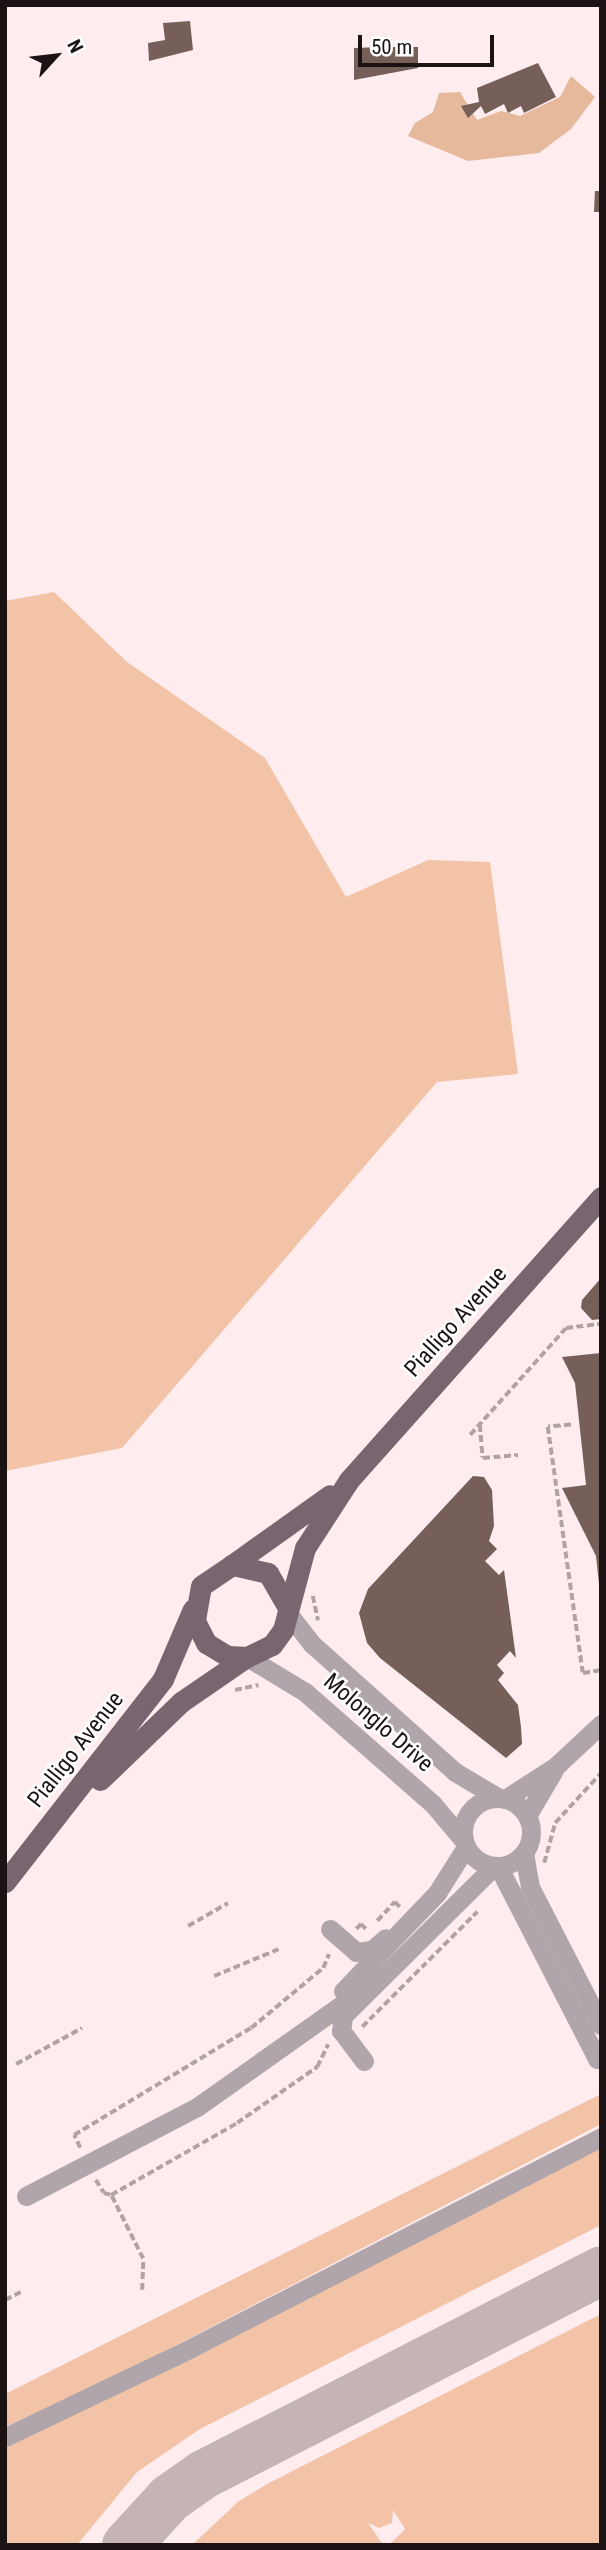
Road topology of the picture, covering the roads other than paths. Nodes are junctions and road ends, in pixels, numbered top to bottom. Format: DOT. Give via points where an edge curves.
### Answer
graph roads {
  1 [pos="601,1197"];
  2 [pos="349,1480"];
  3 [pos="232,1565"];
  4 [pos="194,1604"];
  5 [pos="287,1609"];
  6 [pos="246,1658"];
  7 [pos="601,1724"];
  8 [pos="556,1766"];
  9 [pos="502,1799"];
  10 [pos="527,1816"];
  11 [pos="465,1844"];
  12 [pos="31,1852"];
  13 [pos="524,1853"];
  14 [pos="499,1866"];
  15 [pos="5,1882"];
  16 [pos="418,1925"];
  17 [pos="560,1945"];
  18 [pos="380,1956"];
  19 [pos="371,1984"];
  20 [pos="337,2009"];
  21 [pos="601,2025"];
  22 [pos="289,2043"];
  23 [pos="599,2054"];
  24 [pos="601,2137"];
  25 [pos="26,2196"];
  26 [pos="5,2437"];
  1 -- 2 [label="main road, Pialligo Avenue"];
  2 -- 3 [label="main road, Pialligo Avenue"];
  2 -- 5 [label="main road, Pialligo Avenue" via="309,1540"];
  3 -- 4 [label="main road" via="207,1578"];
  3 -- 5 [label="main road" via="268,1573"];
  4 -- 6 [label="main road" via="195,1621 206,1643 220,1653"];
  4 -- 12 [label="main road, Pialligo Avenue" via="171,1668"];
  5 -- 6 [label="main road" via="279,1638"];
  5 -- 9 [label="street, Molonglo Drive" via="312,1644 446,1763"];
  6 -- 11 [label="street, Molonglo Drive" via="299,1687 432,1803"];
  6 -- 12 [label="main road, Pialligo Avenue" via="168,1713"];
  7 -- 8 [label="street"];
  8 -- 9 [label="street"];
  8 -- 10 [label="street"];
  9 -- 10 [label="street"];
  9 -- 11 [label="street" via="471,1811"];
  10 -- 13 [label="street" via="531,1835"];
  11 -- 14 [label="street" via="475,1858"];
  11 -- 16 [label="street"];
  12 -- 15 [label="main road, Pialligo Avenue"];
  13 -- 14 [label="street"];
  13 -- 17 [label="street" via="526,1878"];
  14 -- 16 [label="street"];
  14 -- 23 [label="street" via="548,1942 552,1971"];
  16 -- 18 [label="street"];
  16 -- 18 [label="street" via="372,1950 354,1952 333,1939 357,1964"];
  16 -- 19 [label="street"];
  17 -- 21 [label="street"];
  17 -- 23 [label="street" via="565,1975"];
  18 -- 22 [label="street"];
  19 -- 20 [label="street"];
  19 -- 20 [label="street" via="340,2027 359,2065 330,2037"];
  20 -- 22 [label="street"];
  22 -- 25 [label="street" via="197,2107"];
  24 -- 26 [label="street" via="183,2352"];
}
